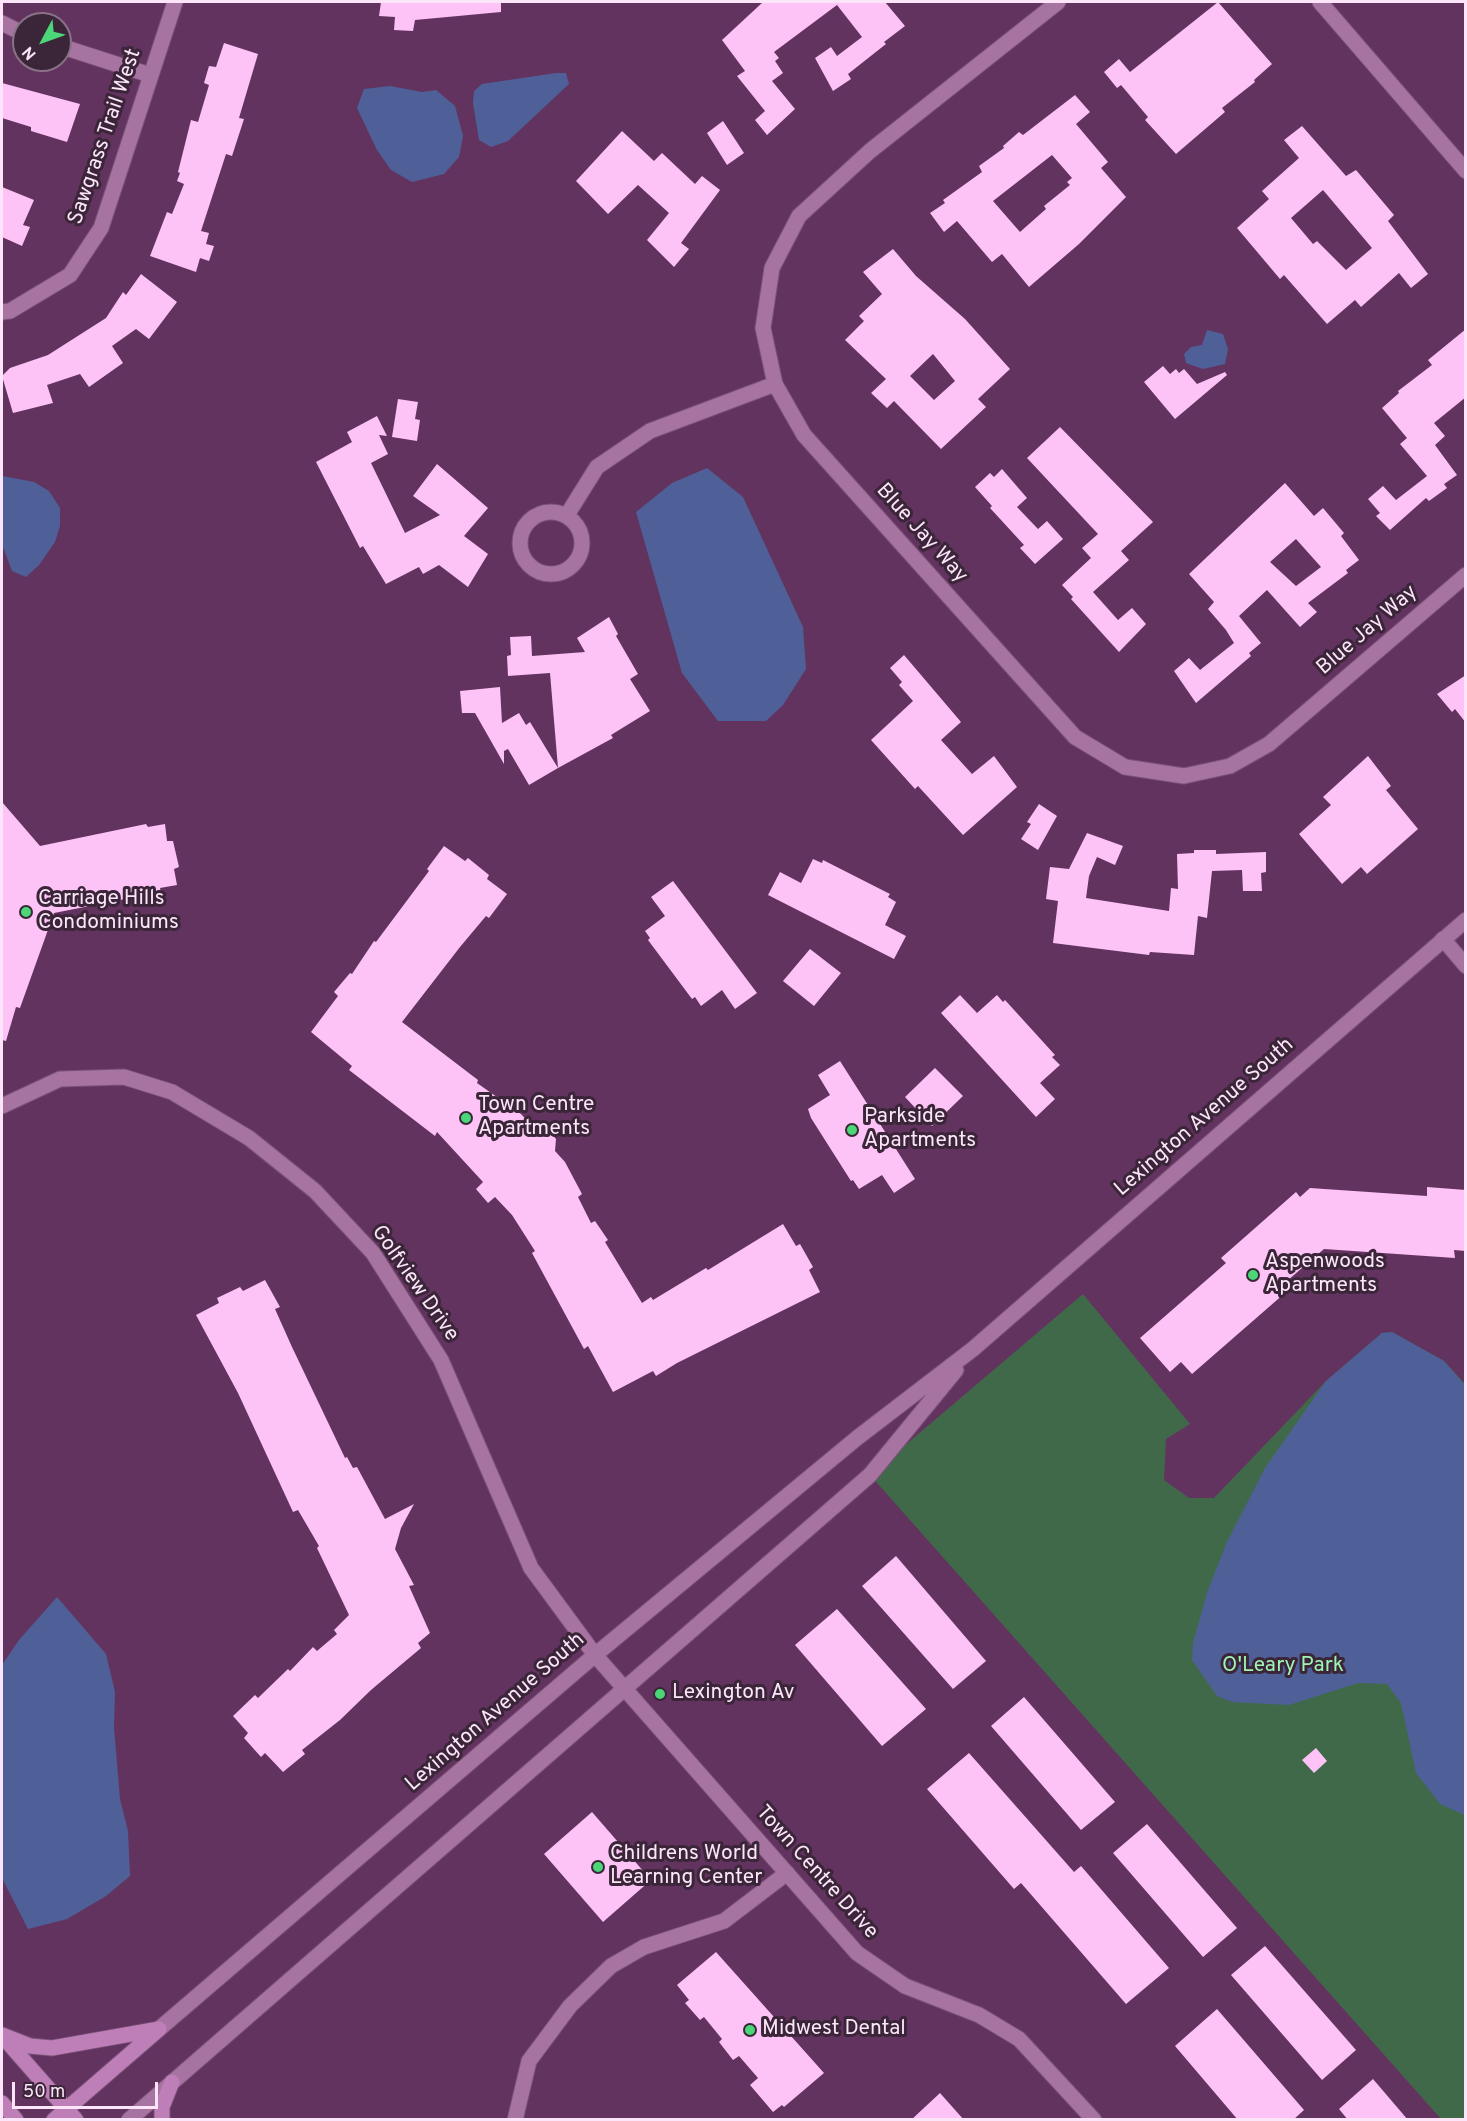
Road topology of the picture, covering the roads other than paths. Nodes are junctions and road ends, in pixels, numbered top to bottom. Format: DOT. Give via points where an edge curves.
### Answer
graph roads {
  1 [pos="175,2"];
  2 [pos="1058,2"];
  3 [pos="1320,2"];
  4 [pos="72,50"];
  5 [pos="150,75"];
  6 [pos="1466,171"];
  7 [pos="2,312"];
  8 [pos="775,384"];
  9 [pos="567,515"];
  10 [pos="1466,575"];
  11 [pos="1466,920"];
  12 [pos="1443,939"];
  13 [pos="1466,966"];
  14 [pos="2,1106"];
  15 [pos="973,1349"];
  16 [pos="595,1655"];
  17 [pos="625,1689"];
  18 [pos="787,1873"];
  19 [pos="159,2029"];
  20 [pos="2,2036"];
  21 [pos="172,2082"];
  22 [pos="2,2103"];
  23 [pos="71,2114"];
  24 [pos="16,2120"];
  25 [pos="54,2120"];
  26 [pos="129,2120"];
  27 [pos="162,2120"];
  28 [pos="515,2120"];
  29 [pos="1094,2120"];
  1 -- 5 [label="street, Sawgrass Trail West"];
  2 -- 8 [label="street, Blue Jay Way" via="870,151 799,216 772,268 764,322"];
  3 -- 6 [label="street"];
  4 -- 5 [label="street"];
  5 -- 7 [label="street, Sawgrass Trail West" via="101,228 70,275"];
  8 -- 9 [label="street" via="650,430 597,467"];
  8 -- 10 [label="street, Blue Jay Way" via="804,435 1075,737 1125,767 1184,776 1230,766 1260,749"];
  9 -- 9 [label="street" via="546,512 528,521 522,530 525,560 541,573 562,573 578,560 583,540 575,521"];
  11 -- 12 [label="street, Lexington Avenue South"];
  12 -- 13 [label="street"];
  12 -- 15 [label="street, Lexington Avenue South"];
  14 -- 16 [label="street, Golfview Drive" via="60,1079 124,1077 172,1092 249,1138 315,1191 372,1253 441,1360 531,1568"];
  15 -- 16 [label="street, Lexington Avenue South" via="857,1437"];
  15 -- 17 [label="street, Lexington Avenue South" via="870,1475"];
  16 -- 17 [label="street, Town Centre Drive"];
  16 -- 19 [label="street, Lexington Avenue South"];
  17 -- 18 [label="street, Town Centre Drive"];
  17 -- 21 [label="street, Lexington Avenue South"];
  18 -- 28 [label="street" via="724,1921 644,1947 611,1966 570,2006 530,2061"];
  18 -- 29 [label="street, Town Centre Drive" via="857,1953 905,1986 979,2015 1019,2039"];
  19 -- 20 [label="main road" via="52,2049"];
  19 -- 23 [label="main road, Lexington Avenue South"];
  20 -- 23 [label="main road"];
  21 -- 26 [label="street, Lexington Avenue South"];
  21 -- 27 [label="main road" via="162,2107"];
  22 -- 24 [label="main road"];
  23 -- 25 [label="main road, Lexington Avenue South"];
}
